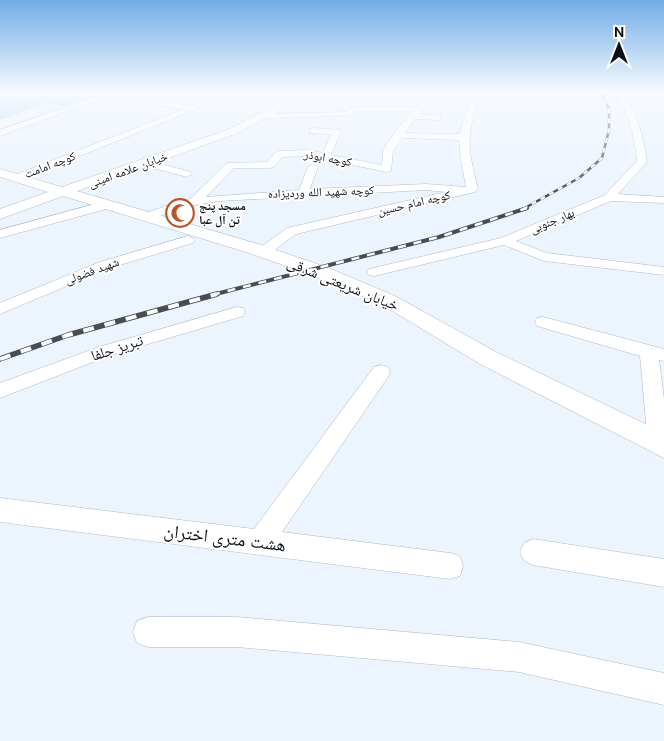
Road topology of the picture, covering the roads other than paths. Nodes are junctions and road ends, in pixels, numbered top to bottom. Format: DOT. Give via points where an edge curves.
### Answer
graph roads {
  1 [pos="18,127"];
  2 [pos="147,127"];
  3 [pos="242,127"];
  4 [pos="404,127"];
  5 [pos="465,127"];
  6 [pos="636,127"];
  7 [pos="313,131"];
  8 [pos="0,133"];
  9 [pos="397,135"];
  10 [pos="464,137"];
  11 [pos="326,156"];
  12 [pos="146,163"];
  13 [pos="313,167"];
  14 [pos="0,174"];
  15 [pos="188,174"];
  16 [pos="16,178"];
  17 [pos="468,191"];
  18 [pos="63,193"];
  19 [pos="304,193"];
  20 [pos="609,197"];
  21 [pos="664,200"];
  22 [pos="194,202"];
  23 [pos="106,205"];
  24 [pos="0,214"];
  25 [pos="147,217"];
  26 [pos="0,234"];
  27 [pos="188,240"];
  28 [pos="505,240"];
  29 [pos="263,252"];
  30 [pos="664,271"];
  31 [pos="374,272"];
  32 [pos="0,310"];
  33 [pos="237,312"];
  34 [pos="543,322"];
  35 [pos="656,354"];
  36 [pos="381,372"];
  37 [pos="0,391"];
  38 [pos="662,445"];
  39 [pos="0,510"];
  40 [pos="260,542"];
  41 [pos="533,552"];
  42 [pos="450,566"];
  43 [pos="664,573"];
  44 [pos="148,632"];
  45 [pos="664,689"];
  1 -- 8 [label="street"];
  2 -- 16 [label="street, کوچه امامت"];
  3 -- 12 [label="street, خیابان علامه امینی"];
  4 -- 9 [label="street, کوچه ابوذر"];
  5 -- 10 [label="street, کوچه امام حسین"];
  6 -- 20 [label="street, بهار جنوبی" via="642,162"];
  7 -- 11 [label="street" via="336,132"];
  9 -- 10 [label="street"];
  9 -- 11 [label="street, کوچه ابوذر" via="388,150 388,169"];
  10 -- 17 [label="street, کوچه امام حسین" via="464,156 472,188"];
  11 -- 22 [label="street, کوچه ابوذر" via="302,152 279,154 270,165 231,165"];
  12 -- 15 [label="street"];
  12 -- 18 [label="street, خیابان علامه امینی"];
  13 -- 19 [label="street"];
  14 -- 16 [label="street, خیابان شریعتی شرقی"];
  16 -- 18 [label="street, خیابان شریعتی شرقی"];
  17 -- 19 [label="street, کوچه شهید الله وردیزاده" via="426,187"];
  17 -- 29 [label="street, کوچه امام حسین" via="292,232"];
  18 -- 23 [label="street, خیابان شریعتی شرقی"];
  18 -- 24 [label="street, خیابان علامه امینی"];
  19 -- 22 [label="street, کوچه شهید الله وردیزاده"];
  20 -- 21 [label="street"];
  20 -- 28 [label="street, بهار جنوبی"];
  22 -- 25 [label="street, کوچه شهید الله وردیزاده"];
  23 -- 25 [label="street, خیابان شریعتی شرقی"];
  23 -- 26 [label="street"];
  25 -- 29 [label="street, خیابان شریعتی شرقی"];
  27 -- 32 [label="street, شهید فضولی" via="105,265"];
  28 -- 30 [label="street" via="544,256"];
  28 -- 31 [label="street, بهار جنوبی"];
  29 -- 38 [label="street, خیابان شریعتی شرقی" via="388,300 488,358"];
  33 -- 37 [label="street, تبریز جلفا" via="105,351"];
  34 -- 35 [label="street"];
  35 -- 38 [label="street"];
  36 -- 40 [label="street"];
  39 -- 40 [label="street, هشت متری اختران"];
  40 -- 42 [label="street, هشت متری اختران"];
  41 -- 43 [label="street"];
  44 -- 45 [label="street" via="237,632 519,657"];
}
